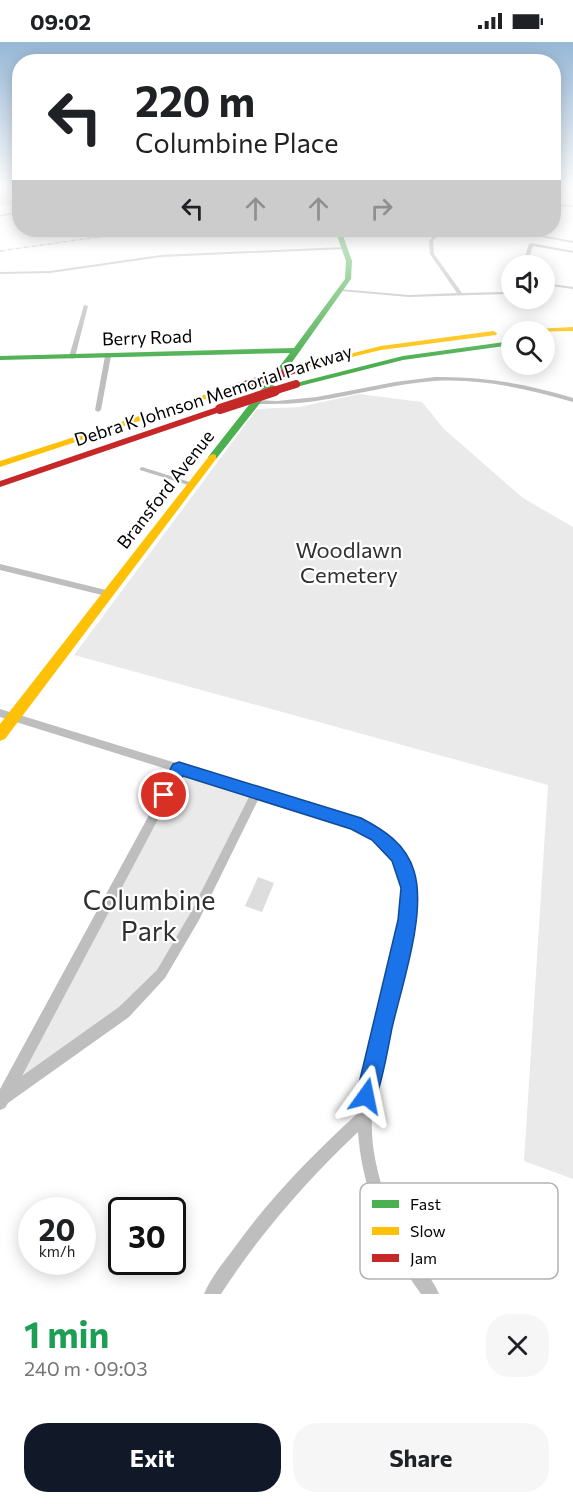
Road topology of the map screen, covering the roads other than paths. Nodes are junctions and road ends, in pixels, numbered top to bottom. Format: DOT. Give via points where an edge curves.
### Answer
graph roads {
  1 [pos="431,246"];
  2 [pos="544,246"];
  3 [pos="343,248"];
  4 [pos="573,252"];
  5 [pos="0,273"];
  6 [pos="555,286"];
  7 [pos="573,288"];
  8 [pos="340,290"];
  9 [pos="501,293"];
  10 [pos="461,295"];
  11 [pos="86,306"];
  12 [pos="573,329"];
  13 [pos="555,330"];
  14 [pos="501,333"];
  15 [pos="573,340"];
  16 [pos="555,341"];
  17 [pos="501,344"];
  18 [pos="295,350"];
  19 [pos="108,356"];
  20 [pos="72,357"];
  21 [pos="0,358"];
  22 [pos="573,400"];
  23 [pos="257,402"];
  24 [pos="98,410"];
  25 [pos="0,462"];
  26 [pos="142,469"];
  27 [pos="1,484"];
  28 [pos="191,484"];
  29 [pos="0,567"];
  30 [pos="106,594"];
  31 [pos="0,713"];
  32 [pos="15,716"];
  33 [pos="0,735"];
  34 [pos="179,769"];
  35 [pos="256,793"];
  36 [pos="1,1100"];
  37 [pos="364,1117"];
  38 [pos="377,1183"];
  39 [pos="420,1279"];
  40 [pos="212,1294"];
  41 [pos="431,1294"];
  1 -- 10 [label="street"];
  2 -- 4 [label="street"];
  3 -- 5 [label="street" via="161,256 23,274"];
  3 -- 8 [label="main road, Bransford Avenue" via="351,270"];
  6 -- 7 [label="street"];
  8 -- 10 [label="street" via="409,296"];
  8 -- 18 [label="main road, Bransford Avenue"];
  9 -- 10 [label="street"];
  11 -- 20 [label="street"];
  12 -- 13 [label="main road"];
  14 -- 25 [label="main road, Debra K Johnson Memorial Parkway, bridge" via="381,348 306,366"];
  15 -- 16 [label="main road"];
  17 -- 27 [label="main road, Debra K Johnson Memorial Parkway, bridge" via="429,352 296,384"];
  18 -- 19 [label="main road, Berry Road"];
  18 -- 23 [label="main road, Bransford Avenue"];
  19 -- 20 [label="main road, Berry Road"];
  19 -- 24 [label="street"];
  20 -- 21 [label="main road, Berry Road"];
  22 -- 23 [label="street" via="519,385 453,379 413,381 297,403"];
  23 -- 28 [label="main road, Bransford Avenue"];
  26 -- 28 [label="street"];
  28 -- 30 [label="main road, Bransford Avenue"];
  29 -- 30 [label="street"];
  30 -- 32 [label="main road, Bransford Avenue"];
  31 -- 32 [label="street"];
  32 -- 33 [label="main road, Bransford Avenue"];
  32 -- 34 [label="street"];
  34 -- 35 [label="street"];
  34 -- 36 [label="street"];
  35 -- 36 [label="street" via="195,916 161,974 124,1012"];
  35 -- 37 [label="street" via="366,828 394,850 405,869 410,888 407,920 369,1080"];
  37 -- 38 [label="street"];
  37 -- 40 [label="street" via="289,1195"];
  39 -- 41 [label="street"];
}
